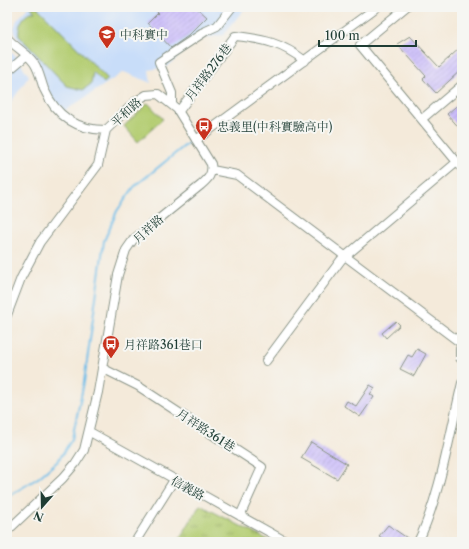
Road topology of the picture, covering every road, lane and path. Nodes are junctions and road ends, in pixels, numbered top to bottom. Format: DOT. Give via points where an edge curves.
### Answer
graph roads {
  1 [pos="232,7"];
  2 [pos="377,7"];
  3 [pos="406,7"];
  4 [pos="7,38"];
  5 [pos="27,55"];
  6 [pos="304,60"];
  7 [pos="7,72"];
  8 [pos="462,85"];
  9 [pos="172,105"];
  10 [pos="178,111"];
  11 [pos="422,119"];
  12 [pos="106,130"];
  13 [pos="195,139"];
  14 [pos="460,165"];
  15 [pos="212,170"];
  16 [pos="345,257"];
  17 [pos="7,315"];
  18 [pos="462,345"];
  19 [pos="462,360"];
  20 [pos="266,361"];
  21 [pos="102,368"];
  22 [pos="462,383"];
  23 [pos="90,432"];
  24 [pos="174,480"];
  25 [pos="240,516"];
  26 [pos="7,531"];
  27 [pos="135,542"];
  28 [pos="287,542"];
  29 [pos="418,542"];
  1 -- 9 [label="street" via="217,26 159,62 172,93"];
  2 -- 6 [label="street"];
  3 -- 11 [label="street" via="360,45"];
  4 -- 5 [label="street, 平和路"];
  5 -- 7 [label="street"];
  5 -- 12 [label="street, 平和路" via="35,64 45,90 63,116 71,122 96,130"];
  6 -- 10 [label="street, 月祥路276巷" via="288,48 263,40 236,36"];
  6 -- 13 [label="street"];
  8 -- 11 [label="street"];
  9 -- 10 [label="street, 平和路"];
  9 -- 12 [label="street, 平和路" via="158,94 146,95"];
  10 -- 13 [label="street, 平和路"];
  11 -- 14 [label="street"];
  12 -- 17 [label="street" via="98,165 40,242 21,278"];
  13 -- 15 [label="street" via="211,164"];
  14 -- 16 [label="street"];
  15 -- 16 [label="street" via="238,175"];
  15 -- 21 [label="street, 月祥路" via="205,182 139,235 126,250 118,275"];
  16 -- 18 [label="street"];
  16 -- 20 [label="street"];
  18 -- 19 [label="street"];
  21 -- 23 [label="street, 月祥路"];
  21 -- 25 [label="street, 月祥路361巷" via="138,386 262,467"];
  22 -- 29 [label="street" via="434,497"];
  23 -- 24 [label="street, 信義路"];
  23 -- 26 [label="street, 月祥路" via="84,450 75,464"];
  24 -- 25 [label="street, 信義路"];
  24 -- 27 [label="street"];
  25 -- 28 [label="street, 信義路"];
}
